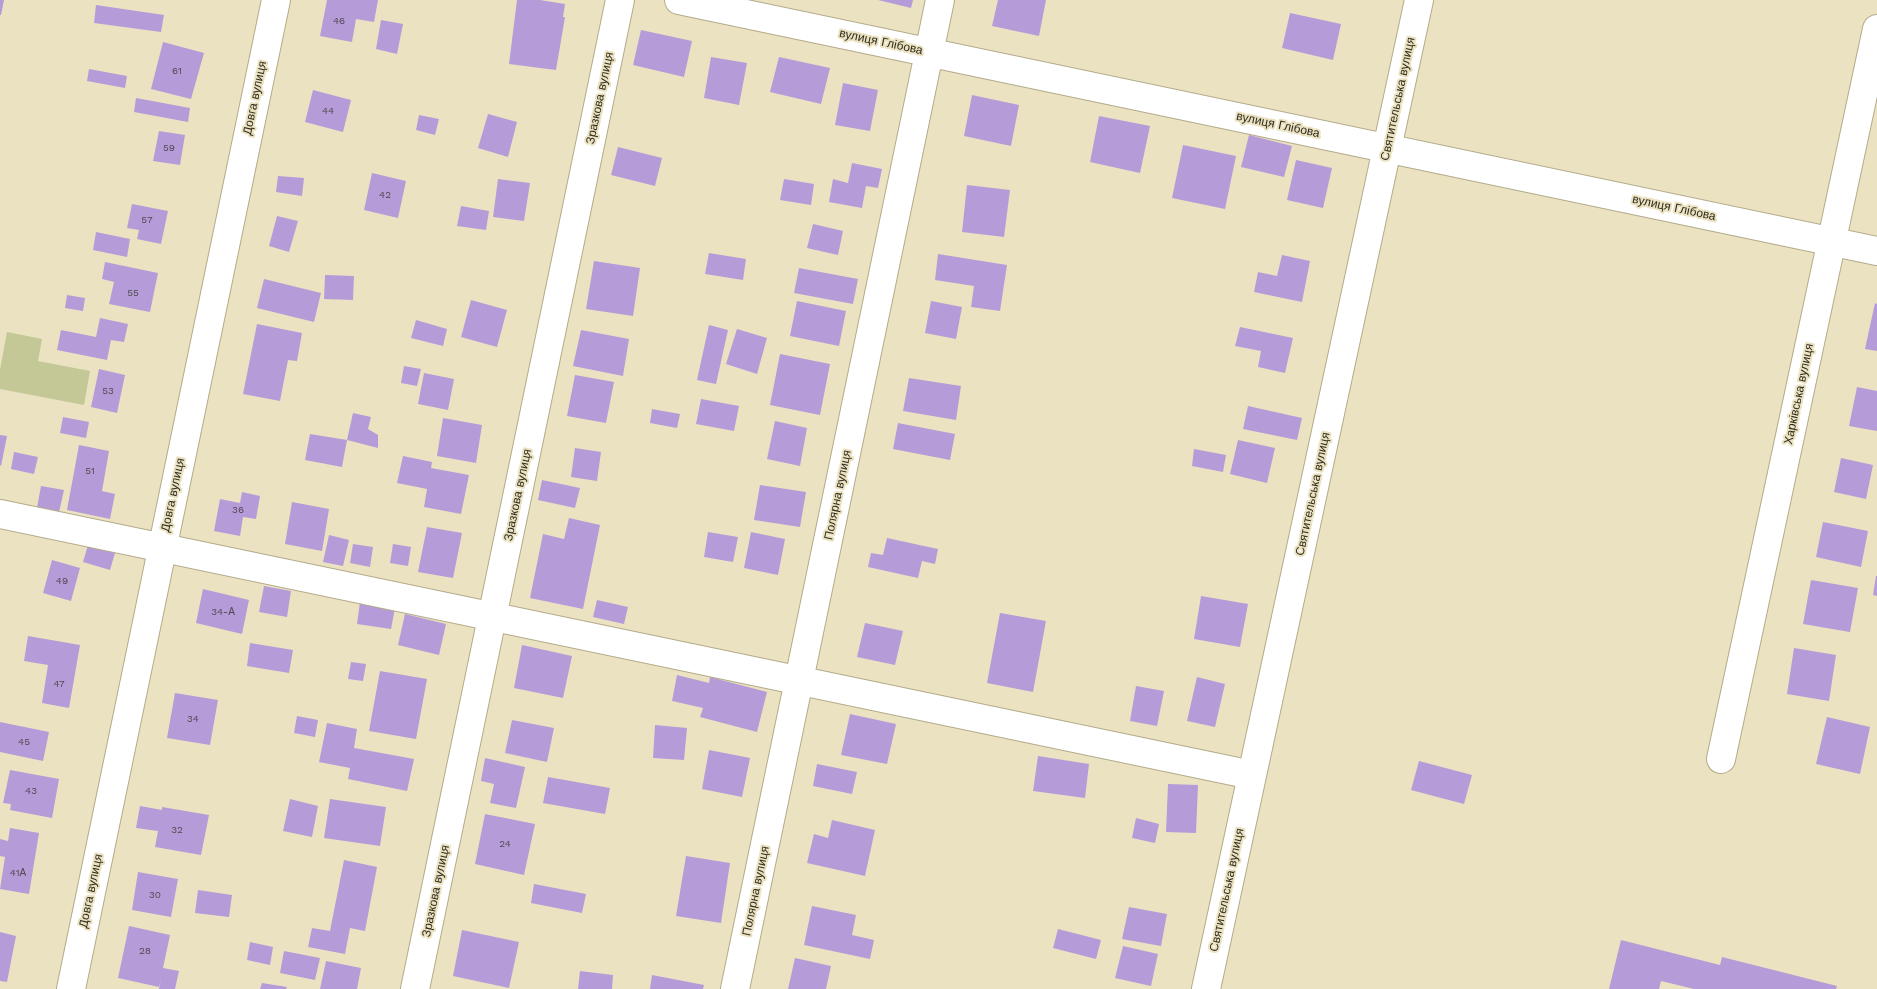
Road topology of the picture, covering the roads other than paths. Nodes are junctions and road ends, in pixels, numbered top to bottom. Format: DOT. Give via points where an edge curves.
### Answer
graph roads {
  1 [pos="276,0"];
  2 [pos="620,0"];
  3 [pos="679,0"];
  4 [pos="940,0"];
  5 [pos="1420,0"];
  6 [pos="1877,29"];
  7 [pos="929,52"];
  8 [pos="1388,148"];
  9 [pos="1831,241"];
  10 [pos="1877,250"];
  11 [pos="0,514"];
  12 [pos="162,548"];
  13 [pos="493,617"];
  14 [pos="799,681"];
  15 [pos="1721,759"];
  16 [pos="1252,775"];
  17 [pos="71,989"];
  18 [pos="415,989"];
  19 [pos="735,989"];
  20 [pos="1206,989"];
  1 -- 12 [label="street, Довга вулиця"];
  2 -- 13 [label="street, Зразкова вулиця"];
  3 -- 7 [label="street, вулиця Глібова"];
  4 -- 7 [label="street, Полярна вулиця"];
  5 -- 8 [label="street, Святительська вулиця"];
  6 -- 9 [label="street, Харківська вулиця"];
  7 -- 8 [label="street, вулиця Глібова"];
  7 -- 14 [label="street, Полярна вулиця"];
  8 -- 9 [label="street, вулиця Глібова"];
  8 -- 16 [label="street, Святительська вулиця"];
  9 -- 10 [label="street, вулиця Глібова"];
  9 -- 15 [label="street, Харківська вулиця"];
  11 -- 12 [label="street"];
  12 -- 13 [label="street"];
  12 -- 17 [label="street, Довга вулиця"];
  13 -- 14 [label="street"];
  13 -- 18 [label="street, Зразкова вулиця"];
  14 -- 16 [label="street"];
  14 -- 19 [label="street, Полярна вулиця"];
  16 -- 20 [label="street, Святительська вулиця"];
}
